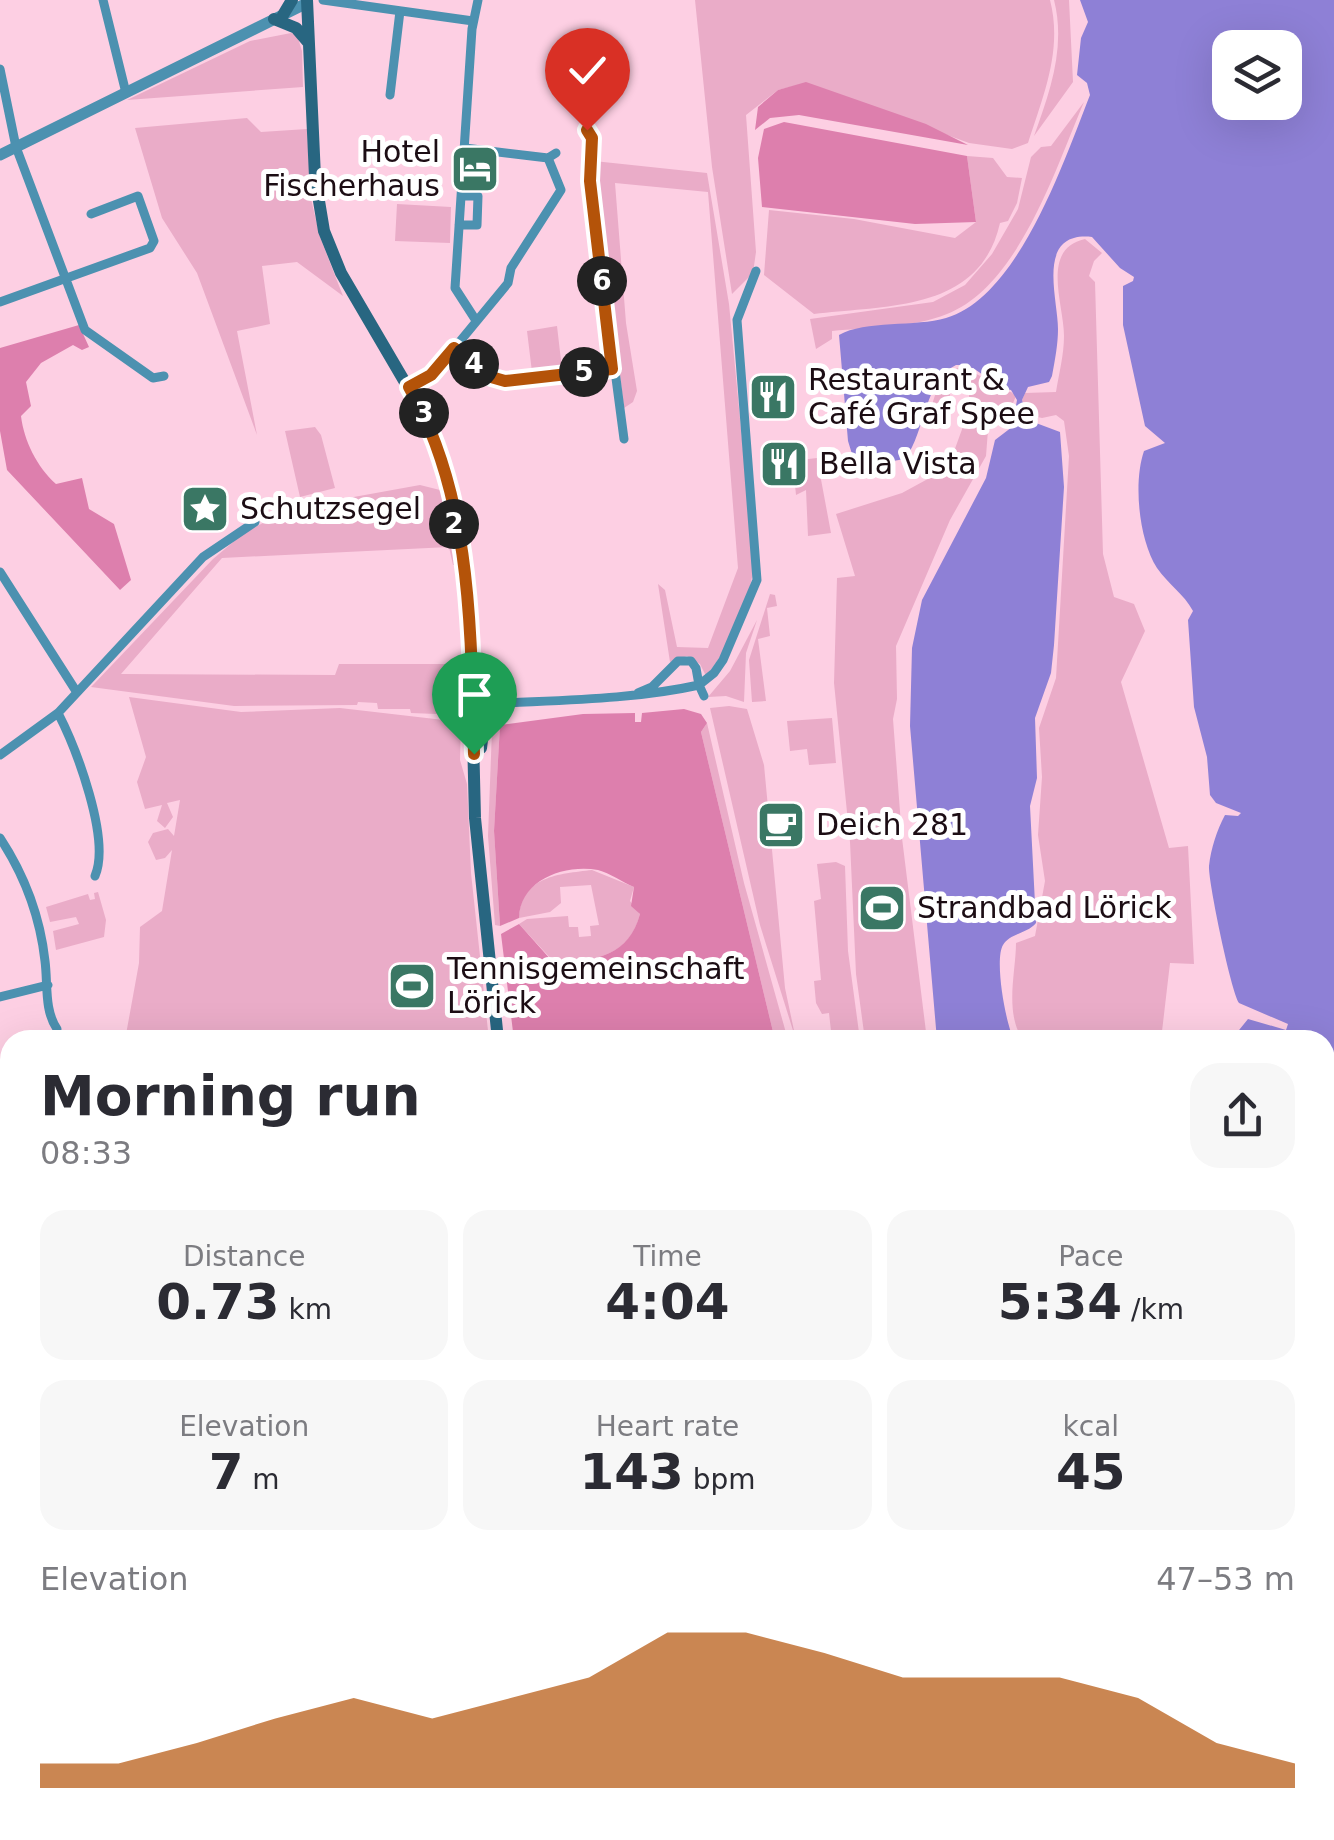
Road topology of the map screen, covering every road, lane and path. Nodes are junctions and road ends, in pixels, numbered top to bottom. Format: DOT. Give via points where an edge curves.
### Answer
graph roads {
  1 [pos="103,0"];
  2 [pos="292,0"];
  3 [pos="323,0"];
  4 [pos="478,0"];
  5 [pos="307,2"];
  6 [pos="400,11"];
  7 [pos="279,17"];
  8 [pos="473,21"];
  9 [pos="308,44"];
  10 [pos="0,68"];
  11 [pos="126,93"];
  12 [pos="390,94"];
  13 [pos="587,130"];
  14 [pos="16,146"];
  15 [pos="465,148"];
  16 [pos="0,154"];
  17 [pos="462,196"];
  18 [pos="92,214"];
  19 [pos="459,225"];
  20 [pos="756,271"];
  21 [pos="66,280"];
  22 [pos="0,302"];
  23 [pos="475,318"];
  24 [pos="454,348"];
  25 [pos="612,369"];
  26 [pos="164,376"];
  27 [pos="409,387"];
  28 [pos="624,439"];
  29 [pos="256,522"];
  30 [pos="0,572"];
  31 [pos="699,685"];
  32 [pos="76,691"];
  33 [pos="638,693"];
  34 [pos="704,696"];
  35 [pos="509,702"];
  36 [pos="472,705"];
  37 [pos="58,713"];
  38 [pos="0,755"];
  39 [pos="474,783"];
  40 [pos="0,838"];
  41 [pos="95,876"];
  42 [pos="48,985"];
  43 [pos="0,998"];
  44 [pos="56,1029"];
  45 [pos="497,1030"];
  1 -- 11 [label="street"];
  2 -- 7 [label="main road"];
  3 -- 6 [label="street"];
  4 -- 8 [label="street"];
  5 -- 7 [label="street"];
  5 -- 9 [label="main road"];
  6 -- 8 [label="street"];
  6 -- 12 [label="street"];
  7 -- 9 [label="main road"];
  7 -- 11 [label="street"];
  8 -- 15 [label="street"];
  9 -- 27 [label="main road" via="324,231"];
  10 -- 14 [label="street"];
  11 -- 14 [label="street"];
  13 -- 25 [label="street"];
  14 -- 16 [label="street"];
  14 -- 21 [label="street"];
  15 -- 17 [label="street"];
  15 -- 23 [label="street" via="552,155 560,182 500,294"];
  17 -- 19 [label="street"];
  17 -- 19 [label="street" via="478,196 477,225"];
  18 -- 21 [label="street" via="138,196 154,241"];
  19 -- 23 [label="street" via="455,288"];
  20 -- 31 [label="street" via="736,320 758,580 722,660"];
  21 -- 22 [label="street"];
  21 -- 26 [label="street" via="85,330 153,378"];
  23 -- 24 [label="street"];
  24 -- 25 [label="street" via="505,381"];
  24 -- 27 [label="street" via="431,375"];
  25 -- 28 [label="street"];
  27 -- 36 [label="main road" via="430,425 448,487 470,614"];
  29 -- 32 [label="street" via="203,557"];
  30 -- 32 [label="street"];
  31 -- 33 [label="street"];
  31 -- 33 [label="street" via="696,668 685,660"];
  31 -- 34 [label="street"];
  32 -- 37 [label="street"];
  33 -- 35 [label="street"];
  35 -- 36 [label="street"];
  35 -- 39 [label="main road" via="482,728 481,774"];
  36 -- 39 [label="main road"];
  37 -- 38 [label="street"];
  37 -- 41 [label="street" via="90,797"];
  39 -- 45 [label="main road"];
  40 -- 42 [label="street" via="30,895"];
  42 -- 43 [label="street"];
  42 -- 44 [label="street"];
}
